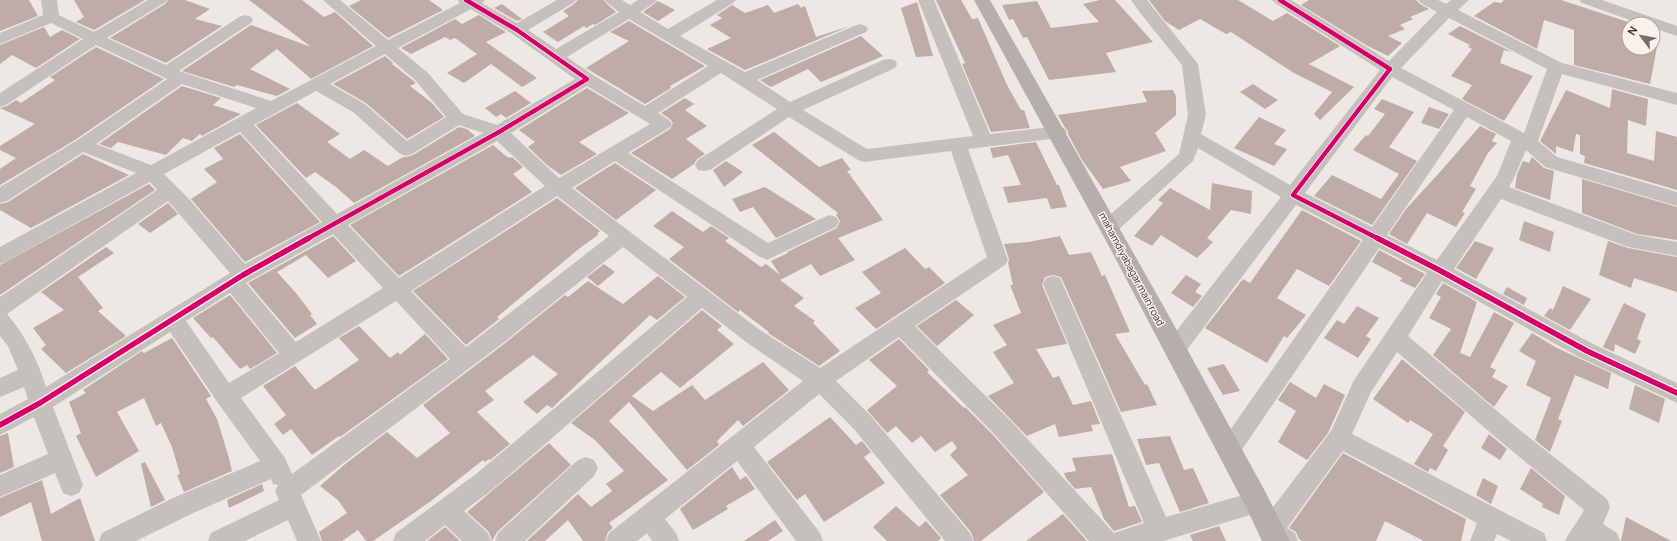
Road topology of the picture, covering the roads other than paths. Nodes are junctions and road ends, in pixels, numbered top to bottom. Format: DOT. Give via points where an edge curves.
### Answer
graph roads {
  1 [pos="159,0"];
  2 [pos="331,0"];
  3 [pos="568,0"];
  4 [pos="612,0"];
  5 [pos="649,0"];
  6 [pos="728,0"];
  7 [pos="926,0"];
  8 [pos="982,0"];
  9 [pos="1139,0"];
  10 [pos="1280,0"];
  11 [pos="1426,0"];
  12 [pos="1460,0"];
  13 [pos="1587,0"];
  14 [pos="471,1"];
  15 [pos="53,6"];
  16 [pos="1447,11"];
  17 [pos="628,12"];
  18 [pos="245,20"];
  19 [pos="860,29"];
  20 [pos="517,30"];
  21 [pos="1677,31"];
  22 [pos="669,36"];
  23 [pos="0,38"];
  24 [pos="95,38"];
  25 [pos="386,47"];
  26 [pos="555,57"];
  27 [pos="890,64"];
  28 [pos="721,65"];
  29 [pos="1556,67"];
  30 [pos="1390,70"];
  31 [pos="174,75"];
  32 [pos="587,79"];
  33 [pos="744,79"];
  34 [pos="317,84"];
  35 [pos="1677,99"];
  36 [pos="0,101"];
  37 [pos="272,107"];
  38 [pos="1464,108"];
  39 [pos="789,109"];
  40 [pos="645,114"];
  41 [pos="457,118"];
  42 [pos="242,123"];
  43 [pos="499,132"];
  44 [pos="1058,132"];
  45 [pos="1192,137"];
  46 [pos="984,141"];
  47 [pos="1525,141"];
  48 [pos="957,144"];
  49 [pos="82,145"];
  50 [pos="615,153"];
  51 [pos="704,166"];
  52 [pos="151,172"];
  53 [pos="558,187"];
  54 [pos="1497,190"];
  55 [pos="169,191"];
  56 [pos="1293,195"];
  57 [pos="0,196"];
  58 [pos="1677,199"];
  59 [pos="829,222"];
  60 [pos="334,223"];
  61 [pos="1110,226"];
  62 [pos="624,236"];
  63 [pos="1375,238"];
  64 [pos="1677,249"];
  65 [pos="0,256"];
  66 [pos="1439,270"];
  67 [pos="238,279"];
  68 [pos="1053,284"];
  69 [pos="398,290"];
  70 [pos="702,296"];
  71 [pos="0,308"];
  72 [pos="0,320"];
  73 [pos="174,320"];
  74 [pos="900,325"];
  75 [pos="1395,338"];
  76 [pos="1175,349"];
  77 [pos="294,355"];
  78 [pos="464,359"];
  79 [pos="31,374"];
  80 [pos="820,380"];
  81 [pos="0,388"];
  82 [pos="1677,393"];
  83 [pos="226,396"];
  84 [pos="40,402"];
  85 [pos="0,425"];
  86 [pos="1339,438"];
  87 [pos="738,446"];
  88 [pos="1229,450"];
  89 [pos="61,459"];
  90 [pos="277,465"];
  91 [pos="586,468"];
  92 [pos="71,485"];
  93 [pos="0,486"];
  94 [pos="290,498"];
  95 [pos="1257,502"];
  96 [pos="447,511"];
  97 [pos="648,517"];
  98 [pos="1491,518"];
  99 [pos="1159,530"];
  100 [pos="1582,534"];
  101 [pos="1278,538"];
  102 [pos="111,541"];
  103 [pos="220,541"];
  104 [pos="309,541"];
  105 [pos="405,541"];
  106 [pos="479,541"];
  107 [pos="507,541"];
  108 [pos="618,541"];
  109 [pos="667,541"];
  110 [pos="811,541"];
  111 [pos="961,541"];
  112 [pos="1105,541"];
  113 [pos="1123,541"];
  114 [pos="1482,541"];
  115 [pos="1535,541"];
  116 [pos="1608,541"];
  1 -- 24 [label="street"];
  2 -- 25 [label="street"];
  3 -- 20 [label="street"];
  4 -- 17 [label="street"];
  5 -- 17 [label="street"];
  6 -- 22 [label="street"];
  7 -- 46 [label="street"];
  8 -- 44 [label="main road, mahamdiyabagar main road"];
  9 -- 45 [label="street" via="1190,64 1197,115"];
  10 -- 30 [label="street"];
  11 -- 16 [label="street"];
  12 -- 16 [label="street"];
  13 -- 21 [label="street"];
  14 -- 20 [label="street"];
  14 -- 25 [label="street"];
  15 -- 23 [label="street"];
  15 -- 24 [label="street"];
  16 -- 29 [label="street"];
  16 -- 30 [label="street"];
  17 -- 22 [label="street"];
  17 -- 26 [label="street"];
  18 -- 31 [label="street"];
  19 -- 33 [label="street"];
  20 -- 26 [label="street"];
  22 -- 28 [label="street"];
  24 -- 31 [label="street"];
  24 -- 36 [label="street"];
  25 -- 34 [label="street"];
  25 -- 41 [label="street" via="422,76"];
  26 -- 32 [label="street"];
  27 -- 39 [label="street"];
  28 -- 33 [label="street"];
  28 -- 40 [label="street"];
  29 -- 35 [label="street"];
  29 -- 47 [label="street"];
  30 -- 38 [label="street"];
  30 -- 56 [label="street"];
  31 -- 37 [label="street"];
  31 -- 49 [label="street"];
  32 -- 40 [label="street"];
  32 -- 43 [label="street"];
  33 -- 39 [label="street"];
  34 -- 37 [label="street"];
  34 -- 41 [label="street" via="359,108 406,150"];
  37 -- 42 [label="street"];
  38 -- 47 [label="street"];
  38 -- 63 [label="street"];
  39 -- 48 [label="street" via="864,156"];
  39 -- 51 [label="street"];
  40 -- 50 [label="street" via="663,124"];
  41 -- 43 [label="street"];
  42 -- 52 [label="street"];
  42 -- 60 [label="street"];
  43 -- 53 [label="street"];
  43 -- 60 [label="street"];
  44 -- 46 [label="street"];
  44 -- 61 [label="main road, mahamdiyabagar main road"];
  45 -- 56 [label="street"];
  45 -- 61 [label="street" via="1187,156"];
  46 -- 48 [label="street"];
  47 -- 54 [label="street"];
  47 -- 58 [label="street" via="1551,162"];
  48 -- 74 [label="street" via="998,260"];
  49 -- 52 [label="street"];
  49 -- 57 [label="street"];
  50 -- 53 [label="street"];
  50 -- 59 [label="street" via="767,252"];
  52 -- 55 [label="street"];
  52 -- 65 [label="street"];
  53 -- 62 [label="street"];
  53 -- 69 [label="street"];
  54 -- 64 [label="street" via="1635,242"];
  54 -- 66 [label="street" via="1447,263"];
  55 -- 67 [label="street" via="183,205"];
  55 -- 71 [label="street"];
  56 -- 63 [label="street"];
  56 -- 76 [label="street"];
  60 -- 67 [label="street"];
  60 -- 69 [label="street"];
  61 -- 76 [label="main road, mahamdiyabagar main road"];
  62 -- 70 [label="street"];
  62 -- 78 [label="street" via="496,337"];
  63 -- 66 [label="street"];
  63 -- 88 [label="street"];
  66 -- 75 [label="street"];
  66 -- 82 [label="street" via="1587,351"];
  67 -- 73 [label="street"];
  67 -- 77 [label="street"];
  68 -- 99 [label="street"];
  69 -- 77 [label="street"];
  69 -- 78 [label="street"];
  70 -- 80 [label="street" via="753,336"];
  70 -- 96 [label="street"];
  72 -- 79 [label="street" via="16,341"];
  73 -- 83 [label="street"];
  73 -- 84 [label="street"];
  74 -- 80 [label="street"];
  74 -- 112 [label="street" via="1003,428"];
  75 -- 86 [label="street" via="1362,387"];
  75 -- 100 [label="street" via="1598,507"];
  76 -- 88 [label="main road, mahamdiyabagar main road"];
  77 -- 83 [label="street"];
  78 -- 94 [label="street"];
  79 -- 81 [label="street"];
  79 -- 84 [label="street"];
  80 -- 87 [label="street"];
  80 -- 111 [label="street" via="862,422"];
  83 -- 90 [label="street"];
  84 -- 85 [label="street"];
  84 -- 89 [label="street"];
  86 -- 98 [label="street"];
  86 -- 101 [label="street"];
  87 -- 97 [label="street"];
  87 -- 110 [label="street"];
  88 -- 95 [label="main road, mahamdiyabagar main road"];
  89 -- 92 [label="street"];
  89 -- 93 [label="street"];
  90 -- 94 [label="street"];
  90 -- 102 [label="street" via="182,506"];
  91 -- 107 [label="street"];
  94 -- 103 [label="street"];
  94 -- 104 [label="street"];
  95 -- 99 [label="street"];
  95 -- 101 [label="main road, mahamdiyabagar main road"];
  96 -- 105 [label="street"];
  96 -- 106 [label="street"];
  97 -- 108 [label="street"];
  97 -- 109 [label="street"];
  98 -- 114 [label="street"];
  98 -- 115 [label="street"];
  99 -- 113 [label="street"];
  100 -- 116 [label="street"];
}
